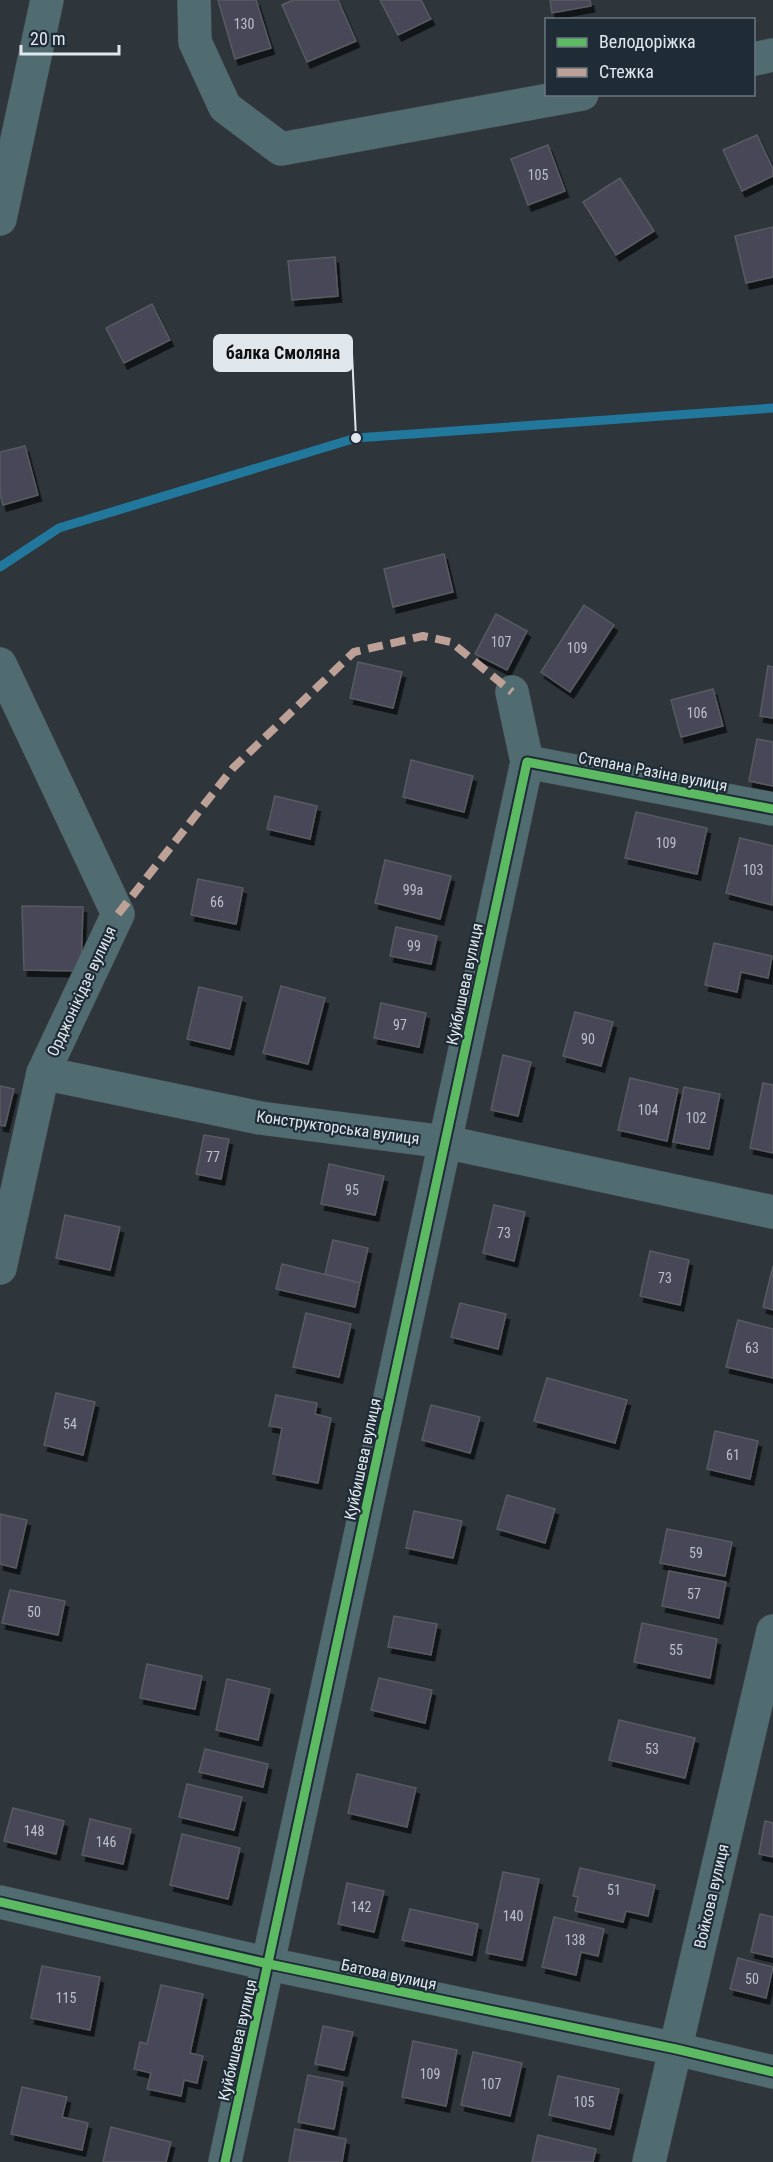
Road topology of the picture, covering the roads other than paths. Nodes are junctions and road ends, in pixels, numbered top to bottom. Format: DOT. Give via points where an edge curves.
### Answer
graph roads {
  1 [pos="47,0"];
  2 [pos="194,0"];
  3 [pos="773,55"];
  4 [pos="755,59"];
  5 [pos="571,96"];
  6 [pos="0,219"];
  7 [pos="0,664"];
  8 [pos="512,692"];
  9 [pos="527,762"];
  10 [pos="773,809"];
  11 [pos="43,1072"];
  12 [pos="445,1142"];
  13 [pos="773,1212"];
  14 [pos="0,1268"];
  15 [pos="773,1631"];
  16 [pos="0,1902"];
  17 [pos="269,1964"];
  18 [pos="676,2049"];
  19 [pos="773,2072"];
  20 [pos="225,2162"];
  21 [pos="649,2162"];
  1 -- 6 [label="street"];
  2 -- 5 [label="street" via="195,42 225,106 280,149"];
  3 -- 4 [label="street"];
  7 -- 11 [label="street, Орджонікідзе вулиця" via="118,914"];
  8 -- 9 [label="street"];
  9 -- 10 [label="street, Степана Разіна вулиця"];
  9 -- 12 [label="street, Куйбишева вулиця"];
  11 -- 12 [label="street, Конструкторська вулиця" via="260,1118"];
  11 -- 14 [label="street, Орджонікідзе вулиця"];
  12 -- 13 [label="street, Конструкторська вулиця"];
  12 -- 17 [label="street, Куйбишева вулиця"];
  15 -- 18 [label="street, Войкова вулиця"];
  16 -- 17 [label="street, Батова вулиця"];
  17 -- 18 [label="street, Батова вулиця"];
  17 -- 20 [label="street, Куйбишева вулиця"];
  18 -- 19 [label="street, Батова вулиця"];
  18 -- 21 [label="street, Войкова вулиця"];
}
